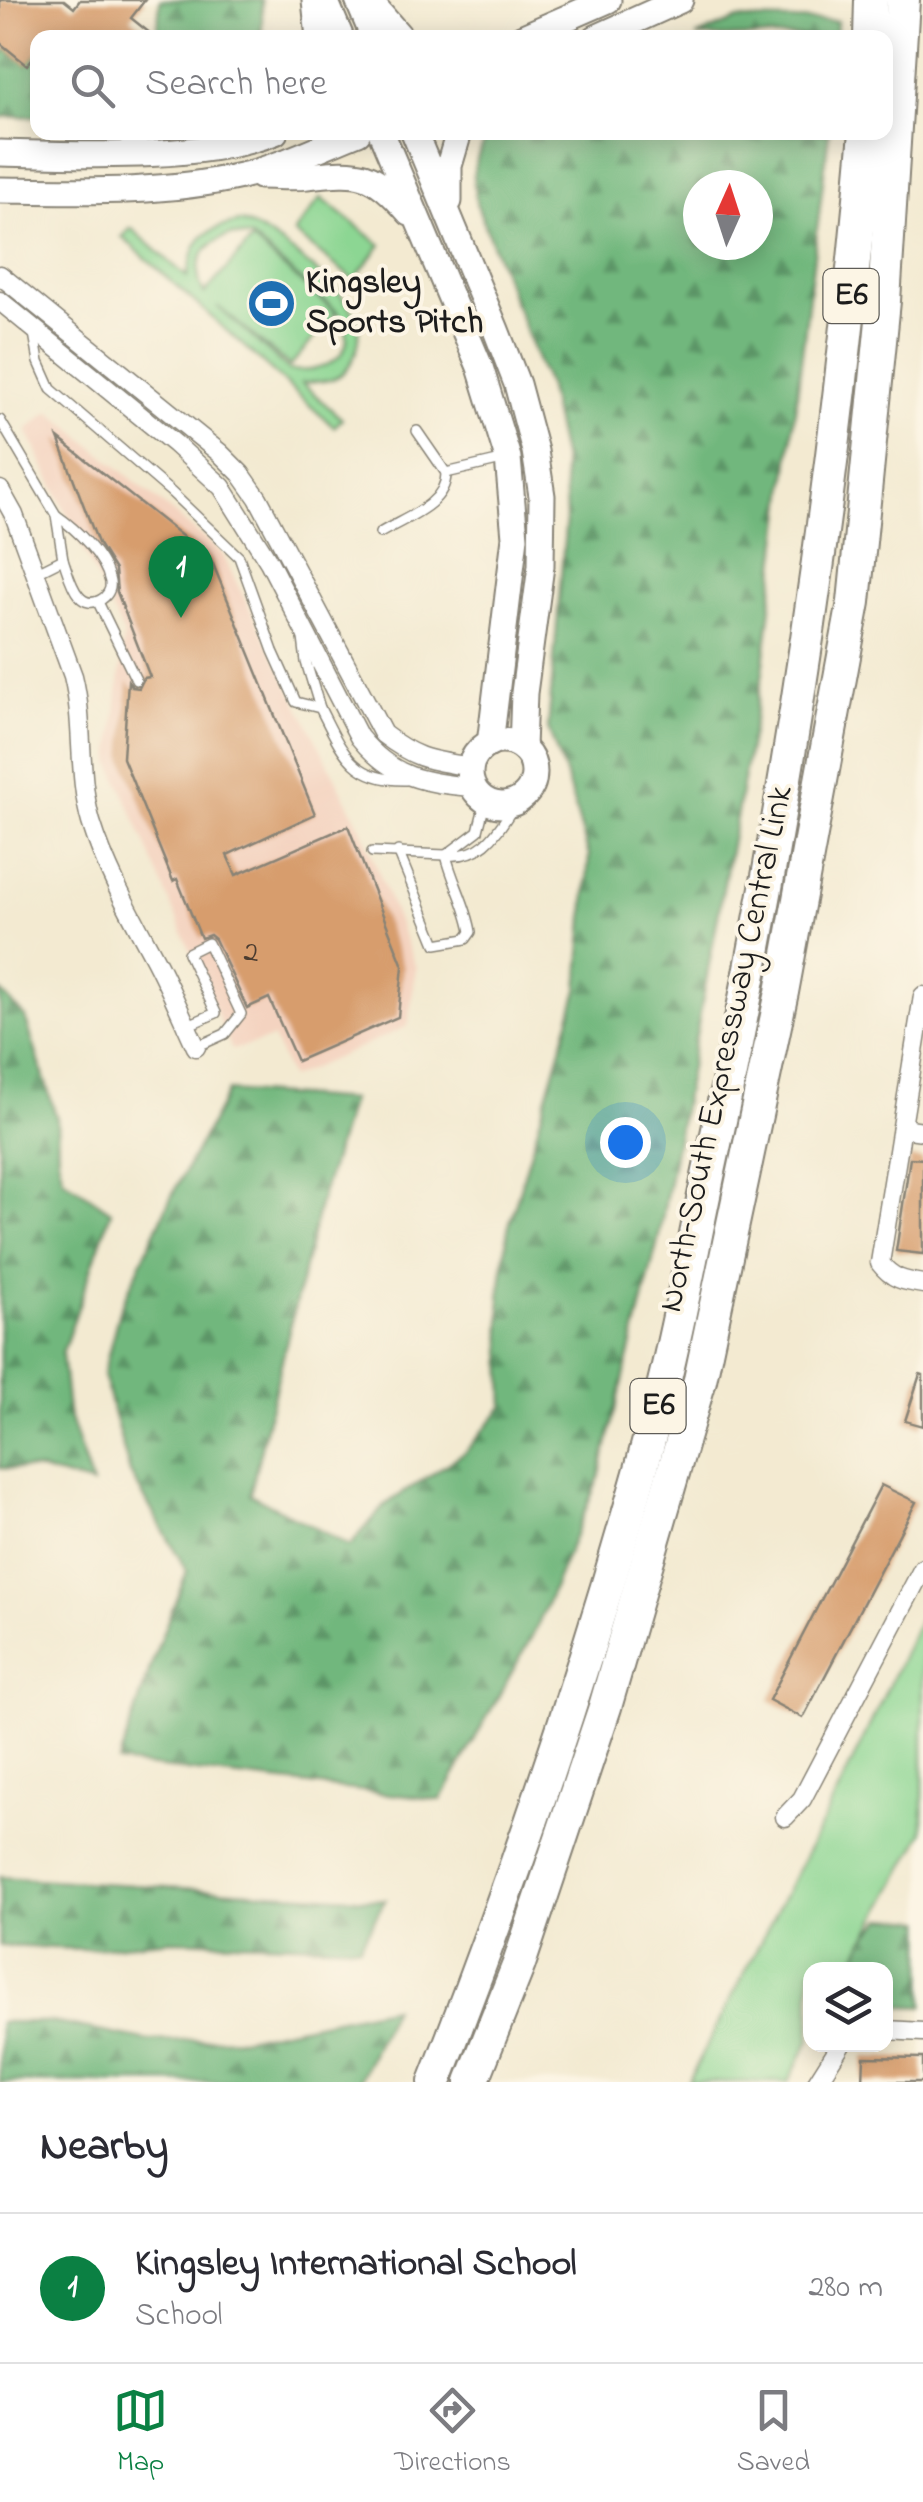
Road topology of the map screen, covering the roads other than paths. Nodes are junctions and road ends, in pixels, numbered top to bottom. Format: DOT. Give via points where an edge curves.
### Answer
graph roads {
  1 [pos="315,0"];
  2 [pos="325,0"];
  3 [pos="358,0"];
  4 [pos="368,0"];
  5 [pos="608,0"];
  6 [pos="680,0"];
  7 [pos="871,0"];
  8 [pos="903,0"];
  9 [pos="317,30"];
  10 [pos="338,30"];
  11 [pos="371,30"];
  12 [pos="395,30"];
  13 [pos="539,30"];
  14 [pos="614,30"];
  15 [pos="870,30"];
  16 [pos="235,140"];
  17 [pos="338,140"];
  18 [pos="384,140"];
  19 [pos="417,140"];
  20 [pos="455,140"];
  21 [pos="865,140"];
  22 [pos="0,144"];
  23 [pos="0,154"];
  24 [pos="80,154"];
  25 [pos="246,176"];
  26 [pos="0,190"];
  27 [pos="451,220"];
  28 [pos="420,224"];
  29 [pos="0,274"];
  30 [pos="0,301"];
  31 [pos="32,326"];
  32 [pos="0,420"];
  33 [pos="417,431"];
  34 [pos="508,458"];
  35 [pos="446,474"];
  36 [pos="0,490"];
  37 [pos="56,515"];
  38 [pos="380,533"];
  39 [pos="63,559"];
  40 [pos="35,573"];
  41 [pos="98,602"];
  42 [pos="302,630"];
  43 [pos="136,680"];
  44 [pos="320,708"];
  45 [pos="490,744"];
  46 [pos="522,748"];
  47 [pos="414,779"];
  48 [pos="475,783"];
  49 [pos="516,802"];
  50 [pos="398,851"];
  51 [pos="372,852"];
  52 [pos="446,855"];
  53 [pos="923,996"];
  54 [pos="216,1013"];
  55 [pos="186,1026"];
  56 [pos="225,1034"];
  57 [pos="196,1048"];
  58 [pos="902,1128"];
  59 [pos="923,1131"];
  60 [pos="923,1284"];
  61 [pos="923,1568"];
  62 [pos="785,1816"];
  63 [pos="893,2030"];
  64 [pos="923,2032"];
  65 [pos="836,2052"];
  66 [pos="435,2082"];
  67 [pos="472,2082"];
  68 [pos="817,2082"];
  1 -- 9 [label="main road"];
  2 -- 10 [label="main road"];
  3 -- 11 [label="main road"];
  4 -- 12 [label="main road"];
  5 -- 13 [label="main road"];
  6 -- 14 [label="main road"];
  7 -- 15 [label="highway"];
  8 -- 67 [label="highway, North–South Expressway Central Link / E6" via="854,602 782,992 700,1380 605,1706"];
  16 -- 24 [label="main road" via="155,153"];
  17 -- 25 [label="main road"];
  18 -- 28 [label="main road"];
  19 -- 27 [label="main road"];
  20 -- 27 [label="main road"];
  21 -- 66 [label="highway, North–South Expressway Central Link / E6" via="796,707 746,1006 659,1401 574,1690 487,1951"];
  22 -- 24 [label="main road"];
  23 -- 24 [label="main road"];
  25 -- 26 [label="main road" via="165,189"];
  25 -- 28 [label="main road" via="349,171 390,191"];
  27 -- 46 [label="main road" via="536,451 541,566"];
  28 -- 34 [label="main road" via="480,367"];
  29 -- 48 [label="street" via="241,474 383,734 409,754"];
  30 -- 31 [label="street"];
  31 -- 42 [label="street" via="222,487"];
  31 -- 44 [label="lane" via="51,389 239,558 296,702"];
  32 -- 37 [label="lane"];
  33 -- 35 [label="lane"];
  34 -- 35 [label="lane"];
  34 -- 45 [label="main road" via="514,549"];
  35 -- 38 [label="lane" via="441,497"];
  36 -- 40 [label="street"];
  37 -- 39 [label="lane"];
  37 -- 41 [label="lane" via="81,534 108,574 108,595"];
  39 -- 40 [label="lane"];
  39 -- 41 [label="lane" via="78,596"];
  40 -- 55 [label="street" via="78,697 81,771 92,825"];
  41 -- 43 [label="lane"];
  42 -- 44 [label="lane"];
  42 -- 47 [label="street" via="359,738 374,756"];
  44 -- 47 [label="lane" via="355,766 383,780"];
  45 -- 46 [label="main road"];
  45 -- 48 [label="main road" via="481,750"];
  46 -- 49 [label="main road" via="534,776"];
  47 -- 48 [label="street"];
  48 -- 49 [label="main road" via="500,805"];
  48 -- 52 [label="lane" via="483,811 478,831"];
  49 -- 52 [label="lane" via="494,840 471,853"];
  50 -- 51 [label="lane"];
  50 -- 52 [label="lane"];
  50 -- 52 [label="lane" via="432,938 442,945 471,932"];
  53 -- 58 [label="street"];
  54 -- 55 [label="lane"];
  54 -- 56 [label="lane"];
  54 -- 56 [label="lane" via="188,953 204,942 242,1014"];
  55 -- 57 [label="street"];
  56 -- 57 [label="lane"];
  58 -- 59 [label="street"];
  58 -- 60 [label="street" via="880,1263 900,1281"];
  61 -- 62 [label="street" via="802,1798"];
  63 -- 64 [label="street"];
  65 -- 68 [label="street"];
}
